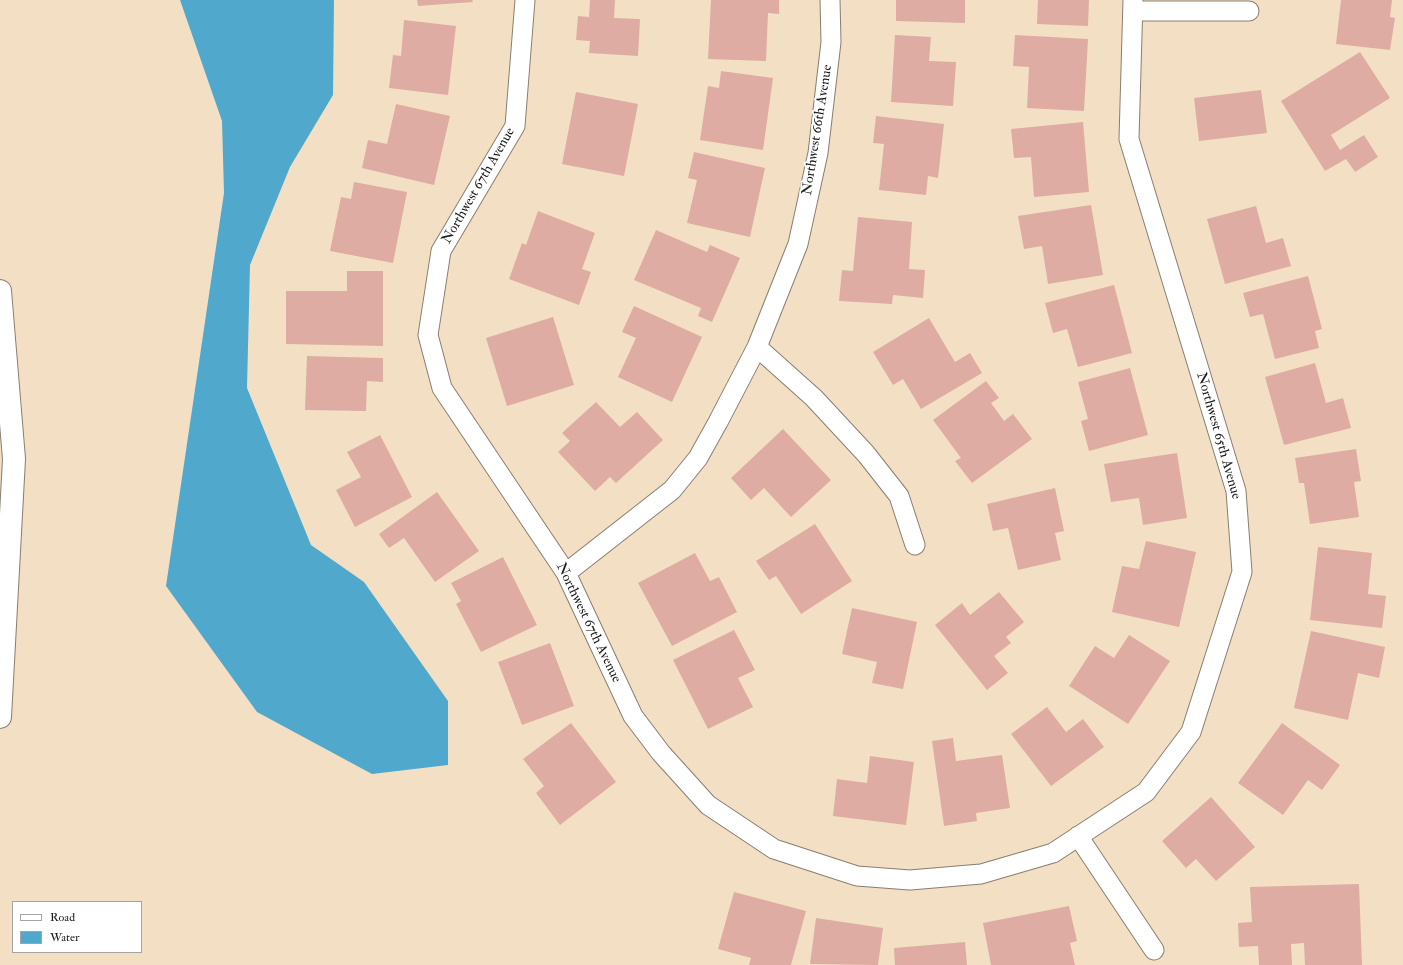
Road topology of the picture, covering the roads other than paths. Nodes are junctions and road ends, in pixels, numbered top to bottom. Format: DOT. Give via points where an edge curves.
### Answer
graph roads {
  1 [pos="525,0"];
  2 [pos="830,0"];
  3 [pos="1133,5"];
  4 [pos="1249,10"];
  5 [pos="0,291"];
  6 [pos="757,347"];
  7 [pos="915,545"];
  8 [pos="566,573"];
  9 [pos="0,717"];
  10 [pos="1078,836"];
  11 [pos="1154,950"];
  1 -- 8 [label="street, Northwest 67th Avenue" via="515,126 441,251 428,335 442,388"];
  2 -- 6 [label="street, Northwest 66th Avenue" via="831,42 816,161 798,244"];
  3 -- 4 [label="street, Northwest 65th Avenue"];
  3 -- 10 [label="street, Northwest 65th Avenue" via="1129,139 1236,491 1242,572 1191,732 1146,792"];
  5 -- 9 [label="street" via="14,459"];
  6 -- 7 [label="street" via="814,398 866,454 900,496"];
  6 -- 8 [label="street, Northwest 66th Avenue" via="698,458 672,490"];
  8 -- 10 [label="street, Northwest 67th Avenue" via="633,716 661,753 708,805 774,849 857,876 910,880 981,874 1053,853"];
  10 -- 11 [label="street"];
}
